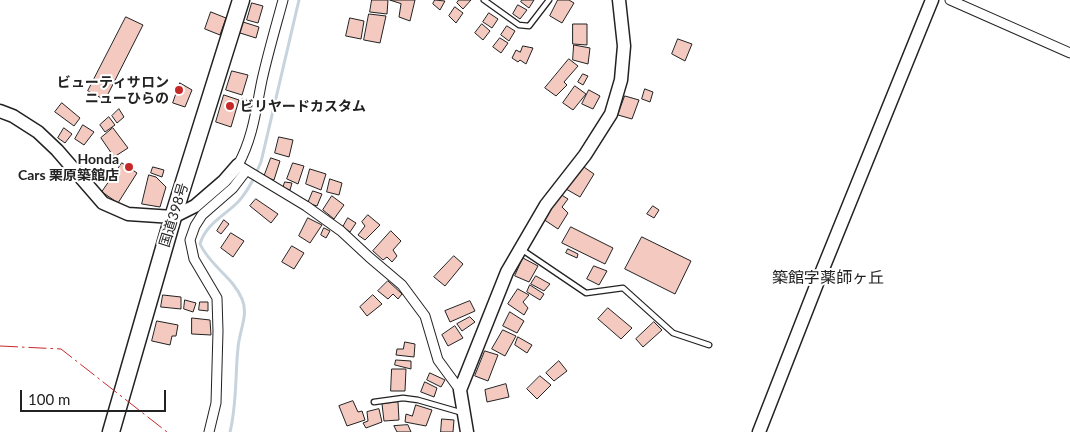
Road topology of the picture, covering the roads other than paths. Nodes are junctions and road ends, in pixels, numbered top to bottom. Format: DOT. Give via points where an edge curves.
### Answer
graph roads {
  1 [pos="241,0"];
  2 [pos="283,0"];
  3 [pos="549,0"];
  4 [pos="619,0"];
  5 [pos="932,0"];
  6 [pos="950,0"];
  7 [pos="486,1"];
  8 [pos="1070,53"];
  9 [pos="0,112"];
  10 [pos="245,170"];
  11 [pos="172,217"];
  12 [pos="521,249"];
  13 [pos="709,345"];
  14 [pos="460,390"];
  15 [pos="374,402"];
  16 [pos="464,413"];
  17 [pos="111,432"];
  18 [pos="209,432"];
  19 [pos="466,432"];
  20 [pos="759,432"];
  1 -- 11 [label="highway, 国道398号"];
  2 -- 10 [label="street" via="265,68"];
  3 -- 7 [label="lane" via="529,26 519,25"];
  4 -- 12 [label="street" via="624,46 611,114 585,155 546,205"];
  5 -- 20 [label="street"];
  6 -- 8 [label="street"];
  9 -- 11 [label="street" via="13,116 38,132 103,203 128,214"];
  10 -- 11 [label="street" via="224,181 195,206"];
  10 -- 14 [label="street" via="341,230 368,258 402,285 425,316 438,360"];
  10 -- 18 [label="street" via="233,188 202,215 190,240 194,259 217,298 216,403"];
  11 -- 17 [label="highway, 国道398号"];
  12 -- 13 [label="lane" via="586,293 623,288 673,333"];
  12 -- 14 [label="street" via="507,272"];
  14 -- 16 [label="street"];
  15 -- 16 [label="lane" via="403,398"];
  16 -- 19 [label="street"];
}
